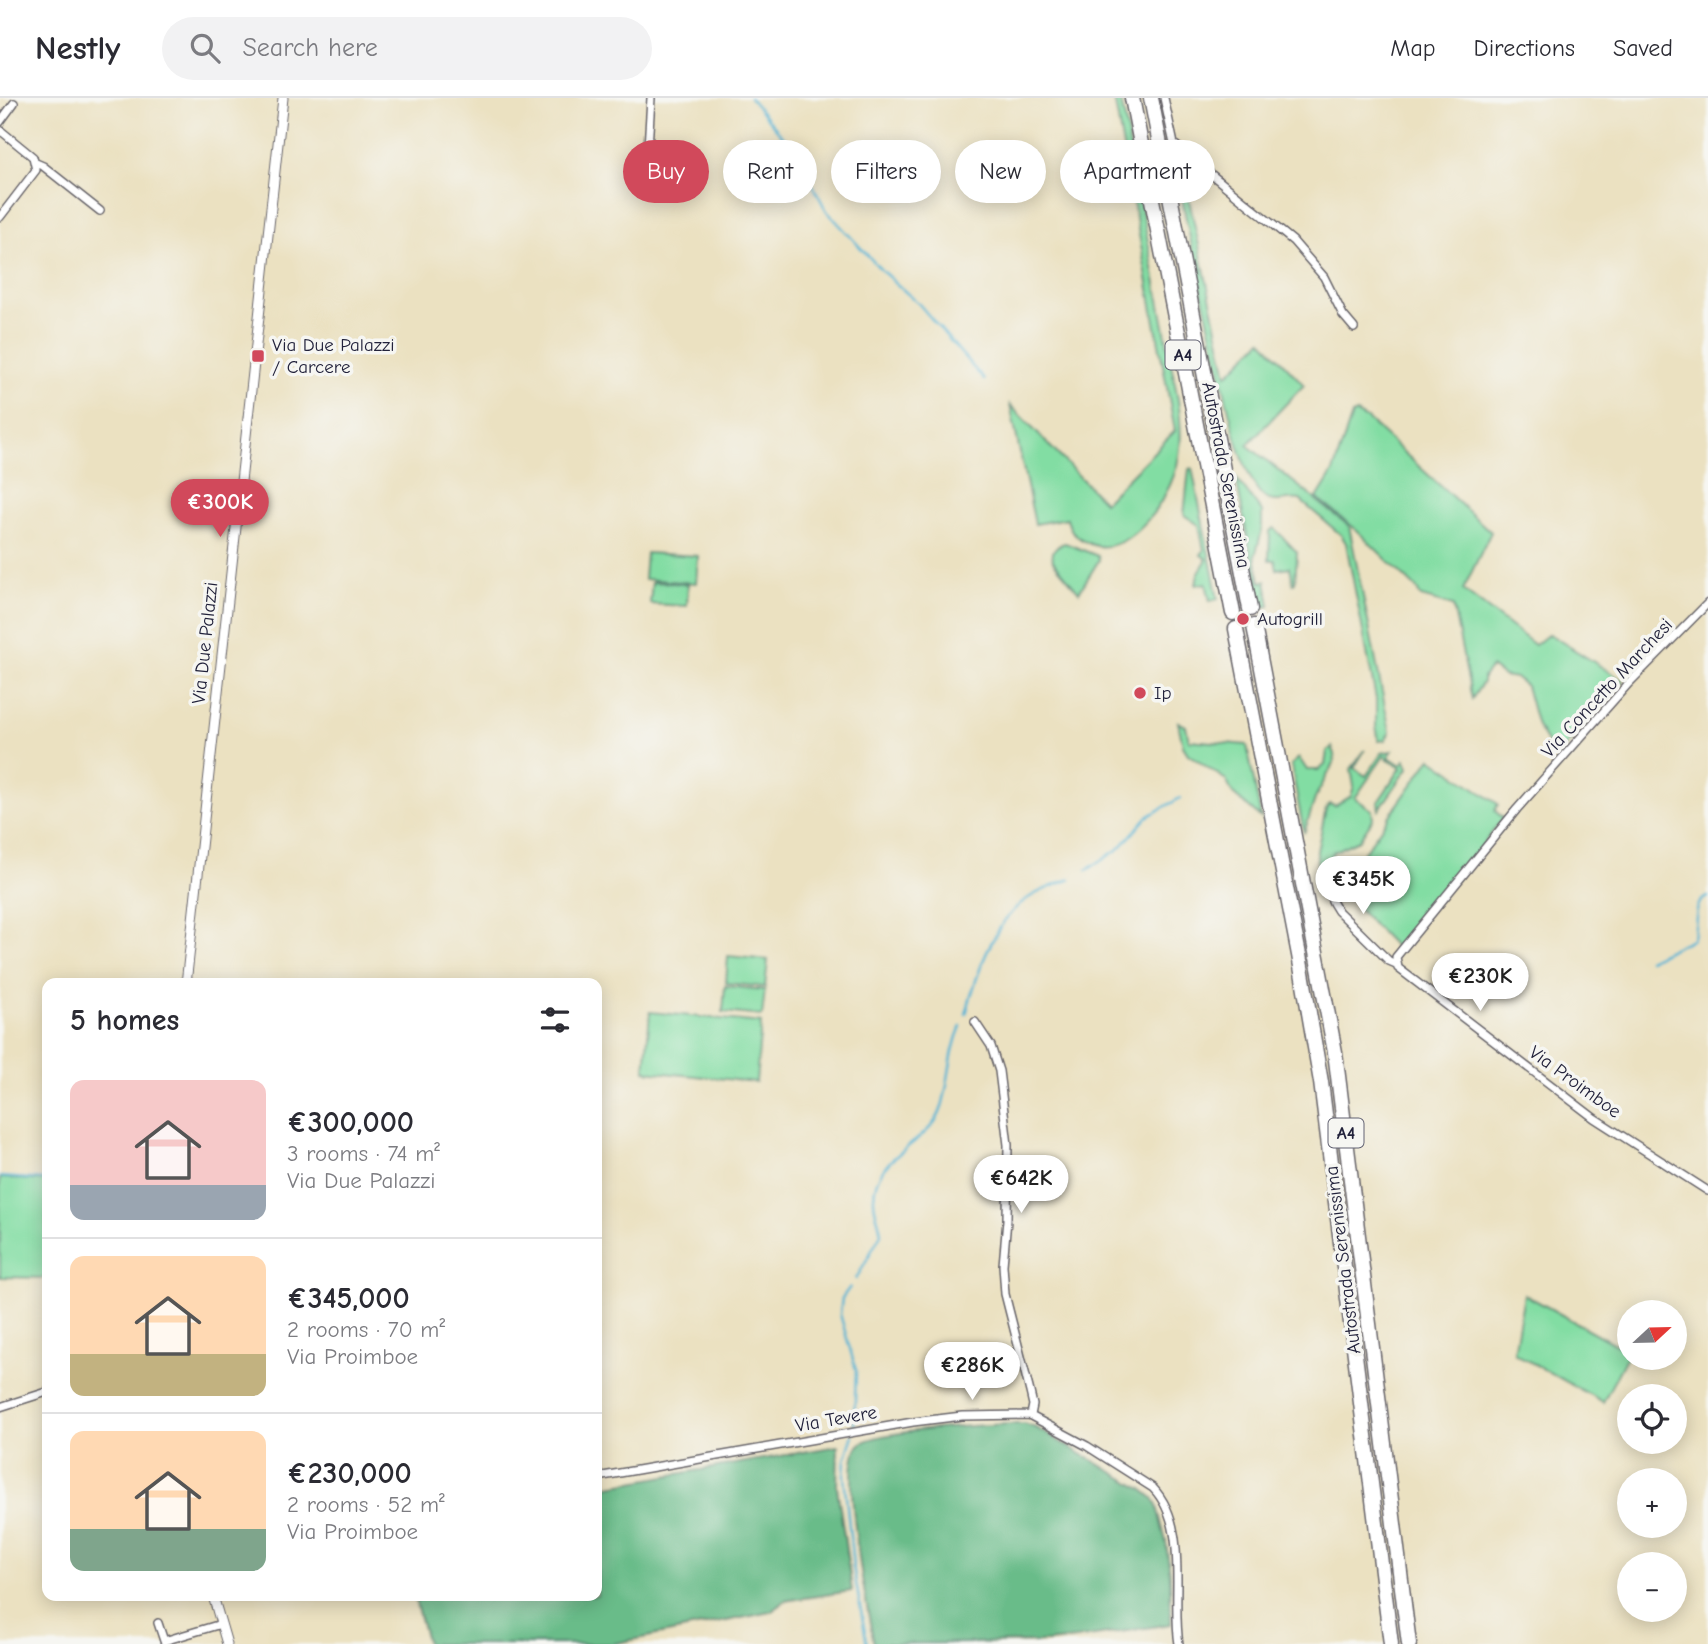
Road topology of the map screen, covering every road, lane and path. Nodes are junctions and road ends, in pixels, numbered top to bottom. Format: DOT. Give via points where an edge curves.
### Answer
graph roads {
  1 [pos="283,98"];
  2 [pos="651,98"];
  3 [pos="1132,98"];
  4 [pos="1151,98"];
  5 [pos="1164,98"];
  6 [pos="14,103"];
  7 [pos="0,122"];
  8 [pos="0,130"];
  9 [pos="648,140"];
  10 [pos="36,163"];
  11 [pos="100,211"];
  12 [pos="0,217"];
  13 [pos="1354,328"];
  14 [pos="1708,604"];
  15 [pos="1250,609"];
  16 [pos="1233,613"];
  17 [pos="1254,626"];
  18 [pos="1236,629"];
  19 [pos="1329,867"];
  20 [pos="1396,964"];
  21 [pos="187,978"];
  22 [pos="975,1022"];
  23 [pos="1708,1191"];
  24 [pos="42,1394"];
  25 [pos="0,1407"];
  26 [pos="1031,1415"];
  27 [pos="602,1476"];
  28 [pos="214,1601"];
  29 [pos="158,1623"];
  30 [pos="221,1624"];
  31 [pos="227,1644"];
  32 [pos="1179,1644"];
  33 [pos="1391,1644"];
  34 [pos="1409,1644"];
  1 -- 21 [label="street, Via Due Palazzi"];
  2 -- 9 [label="street"];
  3 -- 16 [label="highway, Autostrada Serenissima / A4"];
  4 -- 15 [label="highway, Autostrada Serenissima / A4"];
  5 -- 13 [label="street" via="1174,145 1293,241 1324,277"];
  6 -- 7 [label="street"];
  8 -- 10 [label="street"];
  10 -- 11 [label="street"];
  10 -- 12 [label="street" via="36,170"];
  14 -- 20 [label="street, Via Concetto Marchesi" via="1629,683 1530,795 1396,957"];
  17 -- 34 [label="highway, Autostrada Serenissima / A4" via="1335,1052"];
  18 -- 33 [label="highway, Autostrada Serenissima / A4" via="1321,1082"];
  19 -- 20 [label="street, Via Proimboe" via="1332,904"];
  20 -- 23 [label="street, Via Proimboe" via="1594,1118"];
  22 -- 26 [label="street" via="991,1046 999,1070 1007,1145 1004,1284 1031,1392"];
  24 -- 25 [label="street"];
  26 -- 27 [label="street, Via Tevere" via="913,1422"];
  26 -- 32 [label="street, Via Tevere" via="1087,1446 1160,1496 1177,1560"];
  28 -- 30 [label="street"];
  29 -- 30 [label="street" via="164,1641"];
  30 -- 31 [label="street"];
}
